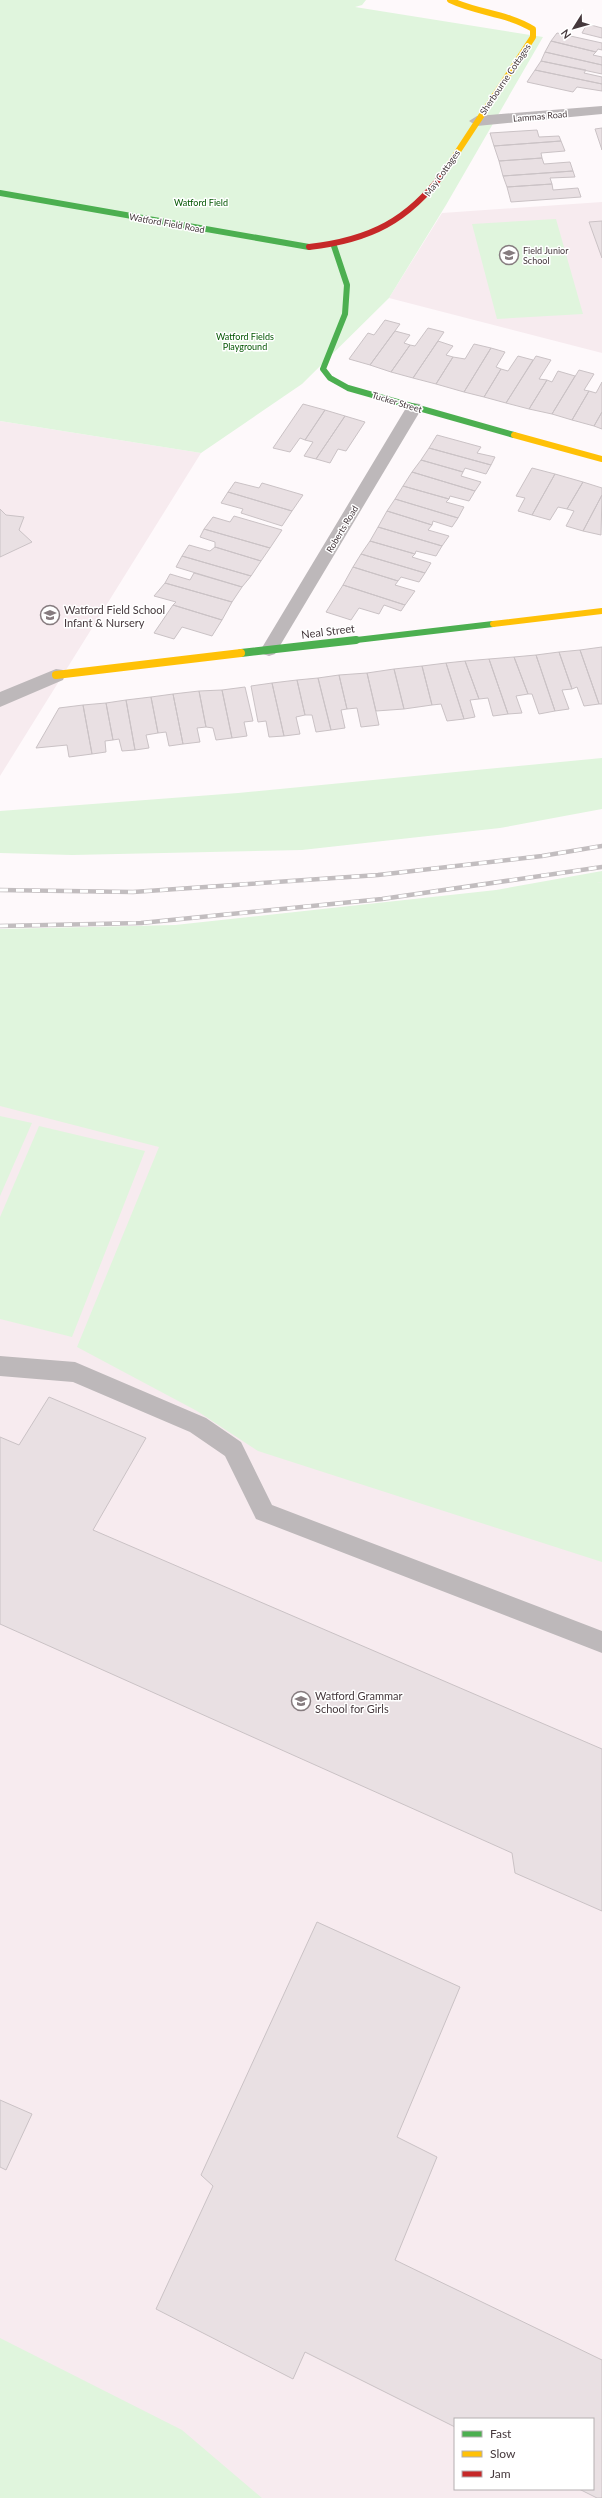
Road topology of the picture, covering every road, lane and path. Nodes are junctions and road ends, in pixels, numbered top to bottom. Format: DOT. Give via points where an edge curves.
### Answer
graph roads {
  1 [pos="451,1"];
  2 [pos="602,110"];
  3 [pos="477,121"];
  4 [pos="0,193"];
  5 [pos="334,246"];
  6 [pos="414,408"];
  7 [pos="602,459"];
  8 [pos="602,611"];
  9 [pos="269,650"];
  10 [pos="56,675"];
  11 [pos="0,700"];
  12 [pos="0,1366"];
  13 [pos="602,1642"];
  1 -- 3 [label="street, Sherbourne Cottages" via="513,16 524,20 533,28 533,37"];
  2 -- 3 [label="street, Lammas Road"];
  3 -- 5 [label="street, May Cottages" via="431,192 412,212 379,231"];
  4 -- 5 [label="street, Watford Field Road" via="304,247"];
  5 -- 6 [label="street, Tucker Street" via="347,285 345,314 323,369 330,378 348,388"];
  6 -- 7 [label="street, Tucker Street"];
  6 -- 9 [label="street, Roberts Road"];
  8 -- 9 [label="street, Neal Street"];
  9 -- 10 [label="street, Neal Street"];
  10 -- 11 [label="street"];
  12 -- 13 [label="street" via="75,1372 198,1425 233,1449 264,1512"];
}
